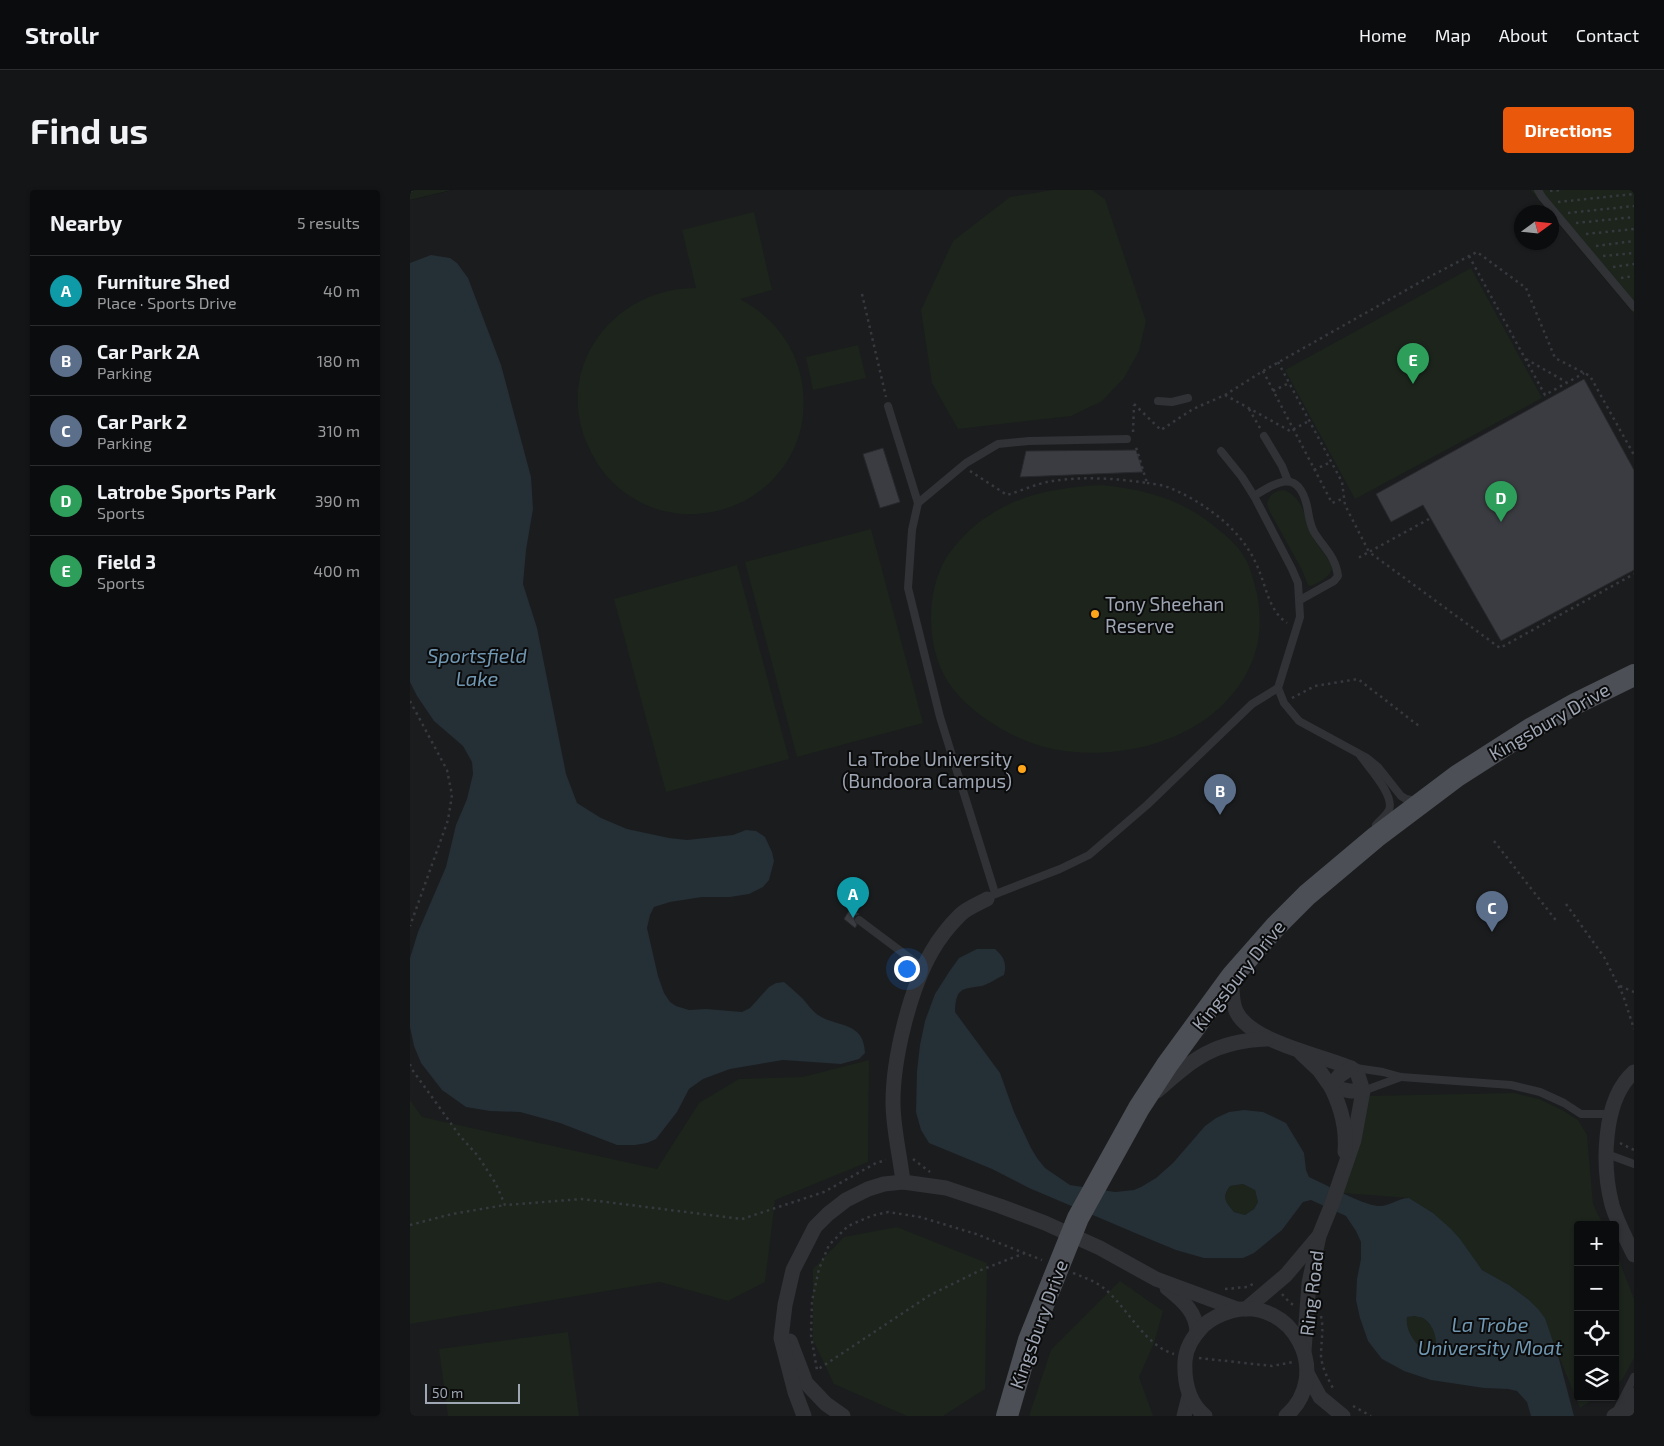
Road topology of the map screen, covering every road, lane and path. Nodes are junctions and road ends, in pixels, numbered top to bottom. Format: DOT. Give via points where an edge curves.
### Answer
graph roads {
  1 [pos="1538,190"];
  2 [pos="1634,194"];
  3 [pos="1547,204"];
  4 [pos="1634,206"];
  5 [pos="1559,214"];
  6 [pos="1634,217"];
  7 [pos="1559,218"];
  8 [pos="1565,225"];
  9 [pos="1634,229"];
  10 [pos="1574,236"];
  11 [pos="1634,241"];
  12 [pos="1584,247"];
  13 [pos="1634,253"];
  14 [pos="1469,256"];
  15 [pos="1592,257"];
  16 [pos="1634,264"];
  17 [pos="1601,268"];
  18 [pos="862,294"];
  19 [pos="1634,307"];
  20 [pos="1524,358"];
  21 [pos="1278,362"];
  22 [pos="1263,371"];
  23 [pos="1584,373"];
  24 [pos="1289,383"];
  25 [pos="1567,383"];
  26 [pos="1273,391"];
  27 [pos="1226,395"];
  28 [pos="1188,398"];
  29 [pos="1158,401"];
  30 [pos="888,406"];
  31 [pos="1248,408"];
  32 [pos="1309,421"];
  33 [pos="1293,429"];
  34 [pos="1264,436"];
  35 [pos="1127,439"];
  36 [pos="1221,451"];
  37 [pos="1634,455"];
  38 [pos="1331,462"];
  39 [pos="963,466"];
  40 [pos="1314,470"];
  41 [pos="1288,481"];
  42 [pos="1147,483"];
  43 [pos="1254,496"];
  44 [pos="1344,498"];
  45 [pos="918,503"];
  46 [pos="1429,519"];
  47 [pos="1370,552"];
  48 [pos="1358,558"];
  49 [pos="1634,574"];
  50 [pos="1300,600"];
  51 [pos="1297,629"];
  52 [pos="1634,675"];
  53 [pos="1278,688"];
  54 [pos="410,701"];
  55 [pos="1284,703"];
  56 [pos="1419,726"];
  57 [pos="1358,754"];
  58 [pos="1424,801"];
  59 [pos="1494,841"];
  60 [pos="1344,863"];
  61 [pos="991,896"];
  62 [pos="1566,904"];
  63 [pos="859,920"];
  64 [pos="1558,923"];
  65 [pos="410,926"];
  66 [pos="923,968"];
  67 [pos="1232,976"];
  68 [pos="1618,986"];
  69 [pos="1634,992"];
  70 [pos="1634,1029"];
  71 [pos="1267,1039"];
  72 [pos="1298,1050"];
  73 [pos="410,1064"];
  74 [pos="1351,1068"];
  75 [pos="1634,1072"];
  76 [pos="1401,1076"];
  77 [pos="1331,1086"];
  78 [pos="1363,1091"];
  79 [pos="1139,1108"];
  80 [pos="1610,1114"];
  81 [pos="1607,1154"];
  82 [pos="900,1156"];
  83 [pos="1634,1164"];
  84 [pos="1342,1176"];
  85 [pos="903,1182"];
  86 [pos="504,1204"];
  87 [pos="410,1225"];
  88 [pos="1319,1236"];
  89 [pos="1025,1253"];
  90 [pos="1634,1255"];
  91 [pos="1049,1263"];
  92 [pos="1066,1270"];
  93 [pos="1156,1279"];
  94 [pos="786,1304"];
  95 [pos="1241,1309"];
  96 [pos="1197,1333"];
  97 [pos="1186,1356"];
  98 [pos="1306,1361"];
  99 [pos="1634,1377"];
  100 [pos="1190,1396"];
  101 [pos="1632,1406"];
  102 [pos="804,1416"];
  103 [pos="843,1416"];
  104 [pos="1007,1416"];
  105 [pos="1184,1416"];
  106 [pos="1205,1416"];
  107 [pos="1286,1416"];
  108 [pos="1343,1416"];
  109 [pos="1614,1416"];
  1 -- 3 [label="lane"];
  2 -- 3 [label="path"];
  4 -- 5 [label="path"];
  6 -- 8 [label="path"];
  7 -- 8 [label="lane"];
  8 -- 10 [label="lane"];
  9 -- 10 [label="path"];
  10 -- 12 [label="lane"];
  11 -- 12 [label="path"];
  12 -- 15 [label="lane"];
  13 -- 15 [label="path"];
  14 -- 20 [label="path"];
  14 -- 21 [label="path"];
  14 -- 23 [label="path" via="1477,252 1526,288 1555,358"];
  15 -- 17 [label="lane"];
  16 -- 17 [label="path"];
  17 -- 19 [label="lane"];
  18 -- 30 [label="path"];
  20 -- 25 [label="path"];
  20 -- 25 [label="path" via="1544,395"];
  21 -- 22 [label="path"];
  21 -- 24 [label="path"];
  22 -- 26 [label="path"];
  22 -- 27 [label="path"];
  23 -- 25 [label="path"];
  23 -- 37 [label="path" via="1590,376"];
  24 -- 26 [label="path"];
  24 -- 32 [label="path"];
  26 -- 33 [label="path"];
  27 -- 31 [label="path"];
  27 -- 42 [label="path" via="1161,430 1134,404 1133,439"];
  28 -- 29 [label="lane"];
  30 -- 45 [label="lane"];
  31 -- 33 [label="path" via="1290,431"];
  31 -- 34 [label="path"];
  32 -- 33 [label="path"];
  32 -- 38 [label="path"];
  33 -- 40 [label="path"];
  34 -- 41 [label="lane"];
  35 -- 39 [label="lane" via="1029,440 998,444"];
  36 -- 43 [label="lane"];
  38 -- 40 [label="path"];
  38 -- 44 [label="path" via="1342,482"];
  39 -- 42 [label="path" via="1007,495 1047,482 1076,479 1121,479"];
  39 -- 45 [label="lane"];
  40 -- 44 [label="path" via="1332,503"];
  41 -- 43 [label="lane" via="1274,484"];
  41 -- 50 [label="lane" via="1299,488 1304,497 1309,521 1334,561 1338,576"];
  42 -- 51 [label="path" via="1168,487 1190,498 1230,527 1248,548 1270,603 1283,620"];
  43 -- 50 [label="lane" via="1292,569"];
  44 -- 47 [label="path"];
  45 -- 61 [label="lane" via="912,530 908,588 940,717"];
  46 -- 47 [label="path"];
  47 -- 48 [label="path"];
  47 -- 49 [label="path" via="1500,648"];
  50 -- 51 [label="lane"];
  51 -- 53 [label="lane"];
  52 -- 58 [label="main road, Kingsbury Drive" via="1532,728"];
  53 -- 55 [label="lane"];
  53 -- 61 [label="lane" via="1252,704 1147,805 1089,855"];
  54 -- 65 [label="path" via="447,770 452,795 448,820"];
  55 -- 56 [label="path" via="1315,686 1358,679"];
  55 -- 57 [label="lane" via="1299,722"];
  57 -- 58 [label="lane" via="1378,767 1401,796 1412,801"];
  57 -- 60 [label="lane" via="1390,802 1388,811"];
  58 -- 60 [label="main road, Kingsbury Drive"];
  59 -- 64 [label="path"];
  60 -- 67 [label="main road, Kingsbury Drive" via="1276,926"];
  61 -- 66 [label="street" via="962,913 946,929"];
  62 -- 68 [label="path" via="1604,957"];
  63 -- 66 [label="lane"];
  66 -- 82 [label="street" via="907,1017 895,1078 893,1102"];
  67 -- 71 [label="street, Ring Road" via="1232,999 1236,1012"];
  67 -- 79 [label="main road, Kingsbury Drive"];
  68 -- 69 [label="path"];
  68 -- 70 [label="path"];
  71 -- 72 [label="street, Ring Road"];
  71 -- 79 [label="street, Ring Road" via="1212,1049 1195,1059"];
  72 -- 74 [label="street, Ring Road"];
  72 -- 77 [label="street, Ring Road"];
  73 -- 86 [label="path" via="460,1136 478,1156"];
  74 -- 76 [label="lane"];
  74 -- 77 [label="street" via="1338,1076"];
  74 -- 78 [label="street" via="1357,1072"];
  75 -- 80 [label="street" via="1625,1082"];
  76 -- 78 [label="lane"];
  76 -- 80 [label="lane" via="1511,1085 1540,1092 1586,1115"];
  77 -- 78 [label="street"];
  77 -- 84 [label="street, Ring Road" via="1338,1100 1345,1131"];
  78 -- 84 [label="street, Ring Road" via="1354,1140"];
  79 -- 104 [label="main road, Kingsbury Drive" via="1078,1218 1029,1340"];
  80 -- 81 [label="street"];
  81 -- 83 [label="lane"];
  81 -- 90 [label="street" via="1612,1205"];
  82 -- 85 [label="street"];
  82 -- 86 [label="path" via="876,1163 824,1192 742,1219 582,1198"];
  84 -- 88 [label="street, Ring Road"];
  85 -- 93 [label="street" via="946,1188 1027,1216 1100,1248"];
  85 -- 94 [label="street" via="868,1189 828,1214 816,1228 793,1270"];
  86 -- 87 [label="path"];
  88 -- 95 [label="street, Ring Road" via="1286,1275"];
  88 -- 98 [label="street, Ring Road" via="1309,1283"];
  89 -- 89 [label="path" via="976,1234 888,1212 848,1226 829,1245 819,1269 812,1301 811,1335 817,1370 930,1295"];
  89 -- 91 [label="path"];
  92 -- 97 [label="path" via="1102,1287 1154,1343 1167,1352"];
  93 -- 95 [label="street"];
  93 -- 96 [label="street" via="1191,1311"];
  94 -- 102 [label="street" via="781,1338"];
  94 -- 103 [label="street" via="790,1340 806,1382 826,1404"];
  95 -- 96 [label="street, Ring Road" via="1221,1314"];
  95 -- 98 [label="street" via="1261,1310 1287,1325 1297,1337"];
  96 -- 97 [label="street"];
  97 -- 98 [label="path" via="1272,1366"];
  97 -- 100 [label="street" via="1184,1376"];
  98 -- 107 [label="street, Ring Road" via="1303,1392 1294,1410"];
  98 -- 108 [label="street" via="1320,1397"];
  99 -- 109 [label="lane"];
  100 -- 105 [label="street"];
  100 -- 106 [label="street"];
  101 -- 109 [label="street"];
}
